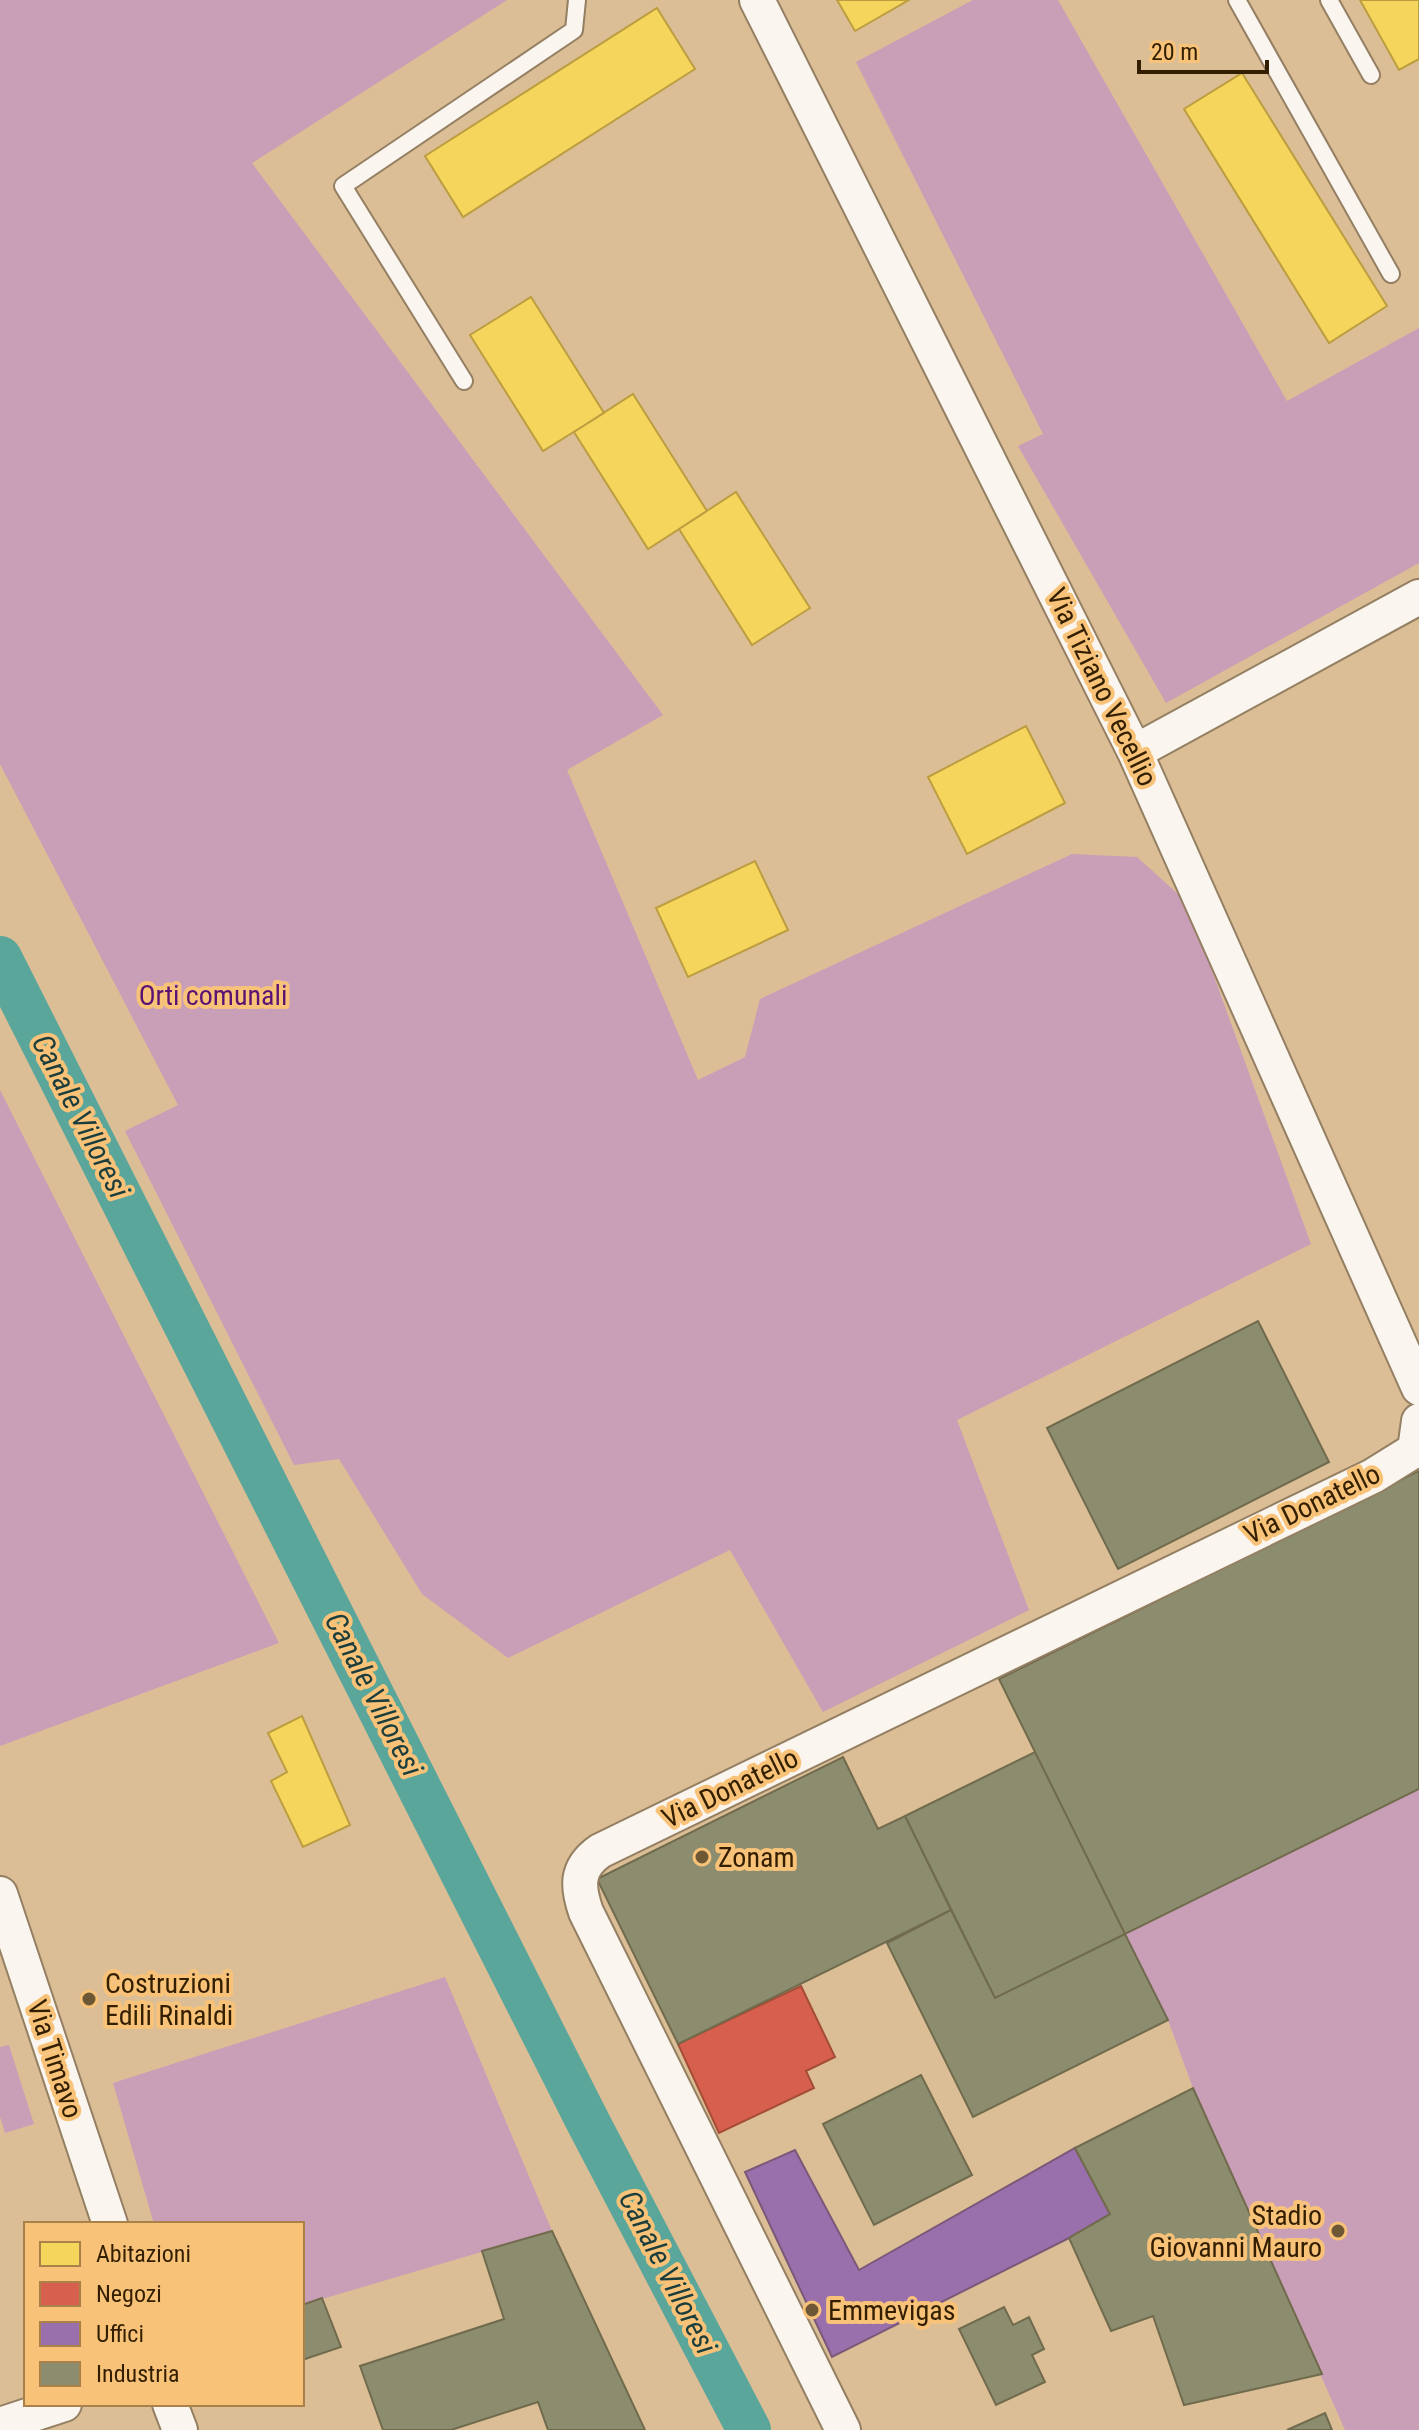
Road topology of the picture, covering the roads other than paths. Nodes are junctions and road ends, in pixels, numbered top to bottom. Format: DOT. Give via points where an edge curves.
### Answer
graph roads {
  1 [pos="577,0"];
  2 [pos="757,0"];
  3 [pos="1237,0"];
  4 [pos="1329,0"];
  5 [pos="1371,75"];
  6 [pos="1391,274"];
  7 [pos="464,381"];
  8 [pos="1419,597"];
  9 [pos="1135,752"];
  10 [pos="1419,1388"];
  11 [pos="1419,1421"];
  12 [pos="0,1894"];
  13 [pos="109,2222"];
  14 [pos="58,2406"];
  15 [pos="171,2406"];
  16 [pos="0,2425"];
  17 [pos="180,2430"];
  18 [pos="843,2430"];
  1 -- 7 [label="lane" via="574,30 343,186"];
  2 -- 9 [label="street, Via Tiziano Vecellio"];
  3 -- 6 [label="lane"];
  4 -- 5 [label="lane"];
  8 -- 9 [label="street"];
  9 -- 10 [label="street, Via Tiziano Vecellio"];
  11 -- 18 [label="street, Via Donatello" via="1415,1450 1373,1476 600,1851 580,1872 586,1912"];
  12 -- 13 [label="street, Via Timavo"];
  14 -- 16 [label="street"];
  15 -- 17 [label="street"];
}
